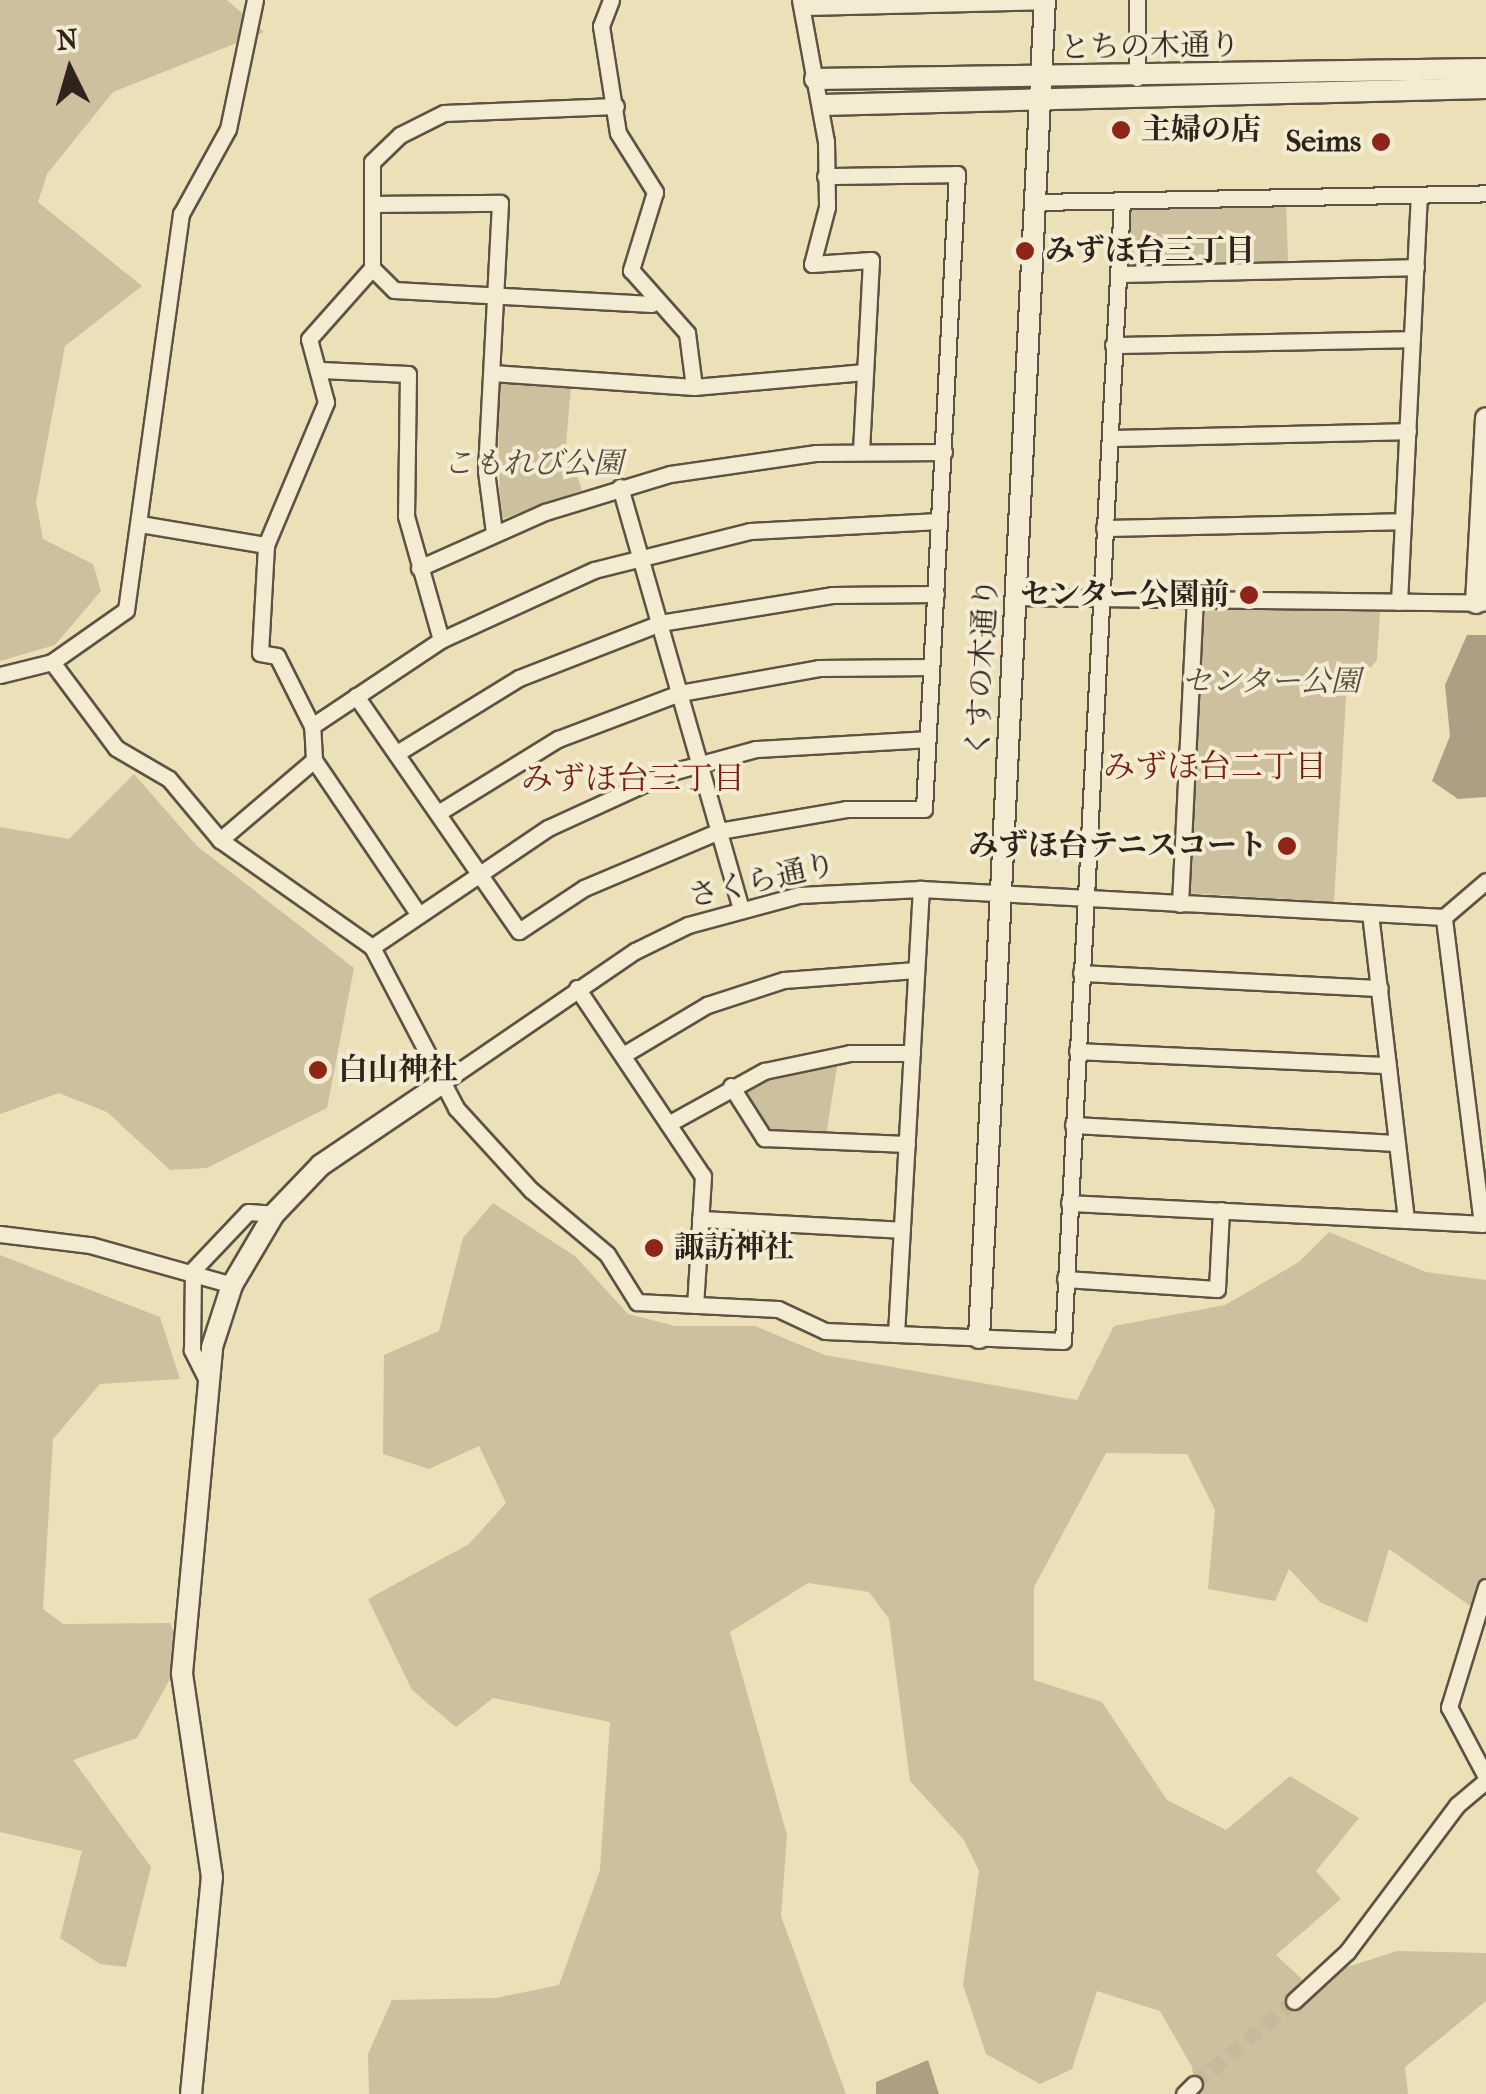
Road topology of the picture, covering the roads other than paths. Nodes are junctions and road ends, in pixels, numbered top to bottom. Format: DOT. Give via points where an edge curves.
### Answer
graph roads {
  1 [pos="255,0"];
  2 [pos="610,0"];
  3 [pos="1045,0"];
  4 [pos="1137,0"];
  5 [pos="886,2"];
  6 [pos="959,2"];
  7 [pos="802,4"];
  8 [pos="1486,69"];
  9 [pos="1137,78"];
  10 [pos="815,79"];
  11 [pos="1044,88"];
  12 [pos="1486,88"];
  13 [pos="823,104"];
  14 [pos="616,106"];
  15 [pos="825,176"];
  16 [pos="1486,193"];
  17 [pos="1419,195"];
  18 [pos="1122,201"];
  19 [pos="1038,202"];
  20 [pos="375,204"];
  21 [pos="1416,267"];
  22 [pos="372,268"];
  23 [pos="1118,274"];
  24 [pos="495,294"];
  25 [pos="652,304"];
  26 [pos="1412,339"];
  27 [pos="1113,345"];
  28 [pos="321,370"];
  29 [pos="864,372"];
  30 [pos="492,373"];
  31 [pos="694,387"];
  32 [pos="1486,418"];
  33 [pos="1408,431"];
  34 [pos="1110,438"];
  35 [pos="862,451"];
  36 [pos="944,452"];
  37 [pos="620,487"];
  38 [pos="1403,520"];
  39 [pos="940,522"];
  40 [pos="140,524"];
  41 [pos="1104,528"];
  42 [pos="494,534"];
  43 [pos="266,545"];
  44 [pos="641,556"];
  45 [pos="420,568"];
  46 [pos="936,594"];
  47 [pos="1017,597"];
  48 [pos="1101,600"];
  49 [pos="1195,600"];
  50 [pos="1399,602"];
  51 [pos="1481,603"];
  52 [pos="660,623"];
  53 [pos="441,640"];
  54 [pos="52,662"];
  55 [pos="931,667"];
  56 [pos="0,675"];
  57 [pos="680,693"];
  58 [pos="356,696"];
  59 [pos="312,726"];
  60 [pos="927,739"];
  61 [pos="397,754"];
  62 [pos="314,760"];
  63 [pos="700,762"];
  64 [pos="438,813"];
  65 [pos="719,831"];
  66 [pos="220,840"];
  67 [pos="478,873"];
  68 [pos="1486,882"];
  69 [pos="921,889"];
  70 [pos="1002,894"];
  71 [pos="1085,898"];
  72 [pos="1180,904"];
  73 [pos="741,908"];
  74 [pos="1370,913"];
  75 [pos="418,915"];
  76 [pos="1444,917"];
  77 [pos="372,946"];
  78 [pos="916,970"];
  79 [pos="1081,973"];
  80 [pos="578,988"];
  81 [pos="1380,988"];
  82 [pos="1077,1051"];
  83 [pos="912,1053"];
  84 [pos="622,1056"];
  85 [pos="1388,1065"];
  86 [pos="439,1085"];
  87 [pos="731,1086"];
  88 [pos="668,1124"];
  89 [pos="1073,1125"];
  90 [pos="1397,1143"];
  91 [pos="907,1144"];
  92 [pos="1069,1203"];
  93 [pos="1221,1210"];
  94 [pos="274,1214"];
  95 [pos="700,1219"];
  96 [pos="1406,1220"];
  97 [pos="902,1230"];
  98 [pos="0,1234"];
  99 [pos="193,1270"];
  100 [pos="1065,1279"];
  101 [pos="232,1285"];
  102 [pos="695,1305"];
  103 [pos="896,1334"];
  104 [pos="979,1338"];
  105 [pos="207,1380"];
  106 [pos="1486,1586"];
  107 [pos="1486,1779"];
  108 [pos="1294,2001"];
  109 [pos="191,2094"];
  1 -- 40 [label="street" via="228,129 181,214"];
  2 -- 14 [label="street" via="602,26"];
  3 -- 6 [label="street"];
  3 -- 11 [label="street, くすの木通り"];
  4 -- 9 [label="street"];
  5 -- 6 [label="street"];
  5 -- 7 [label="street"];
  7 -- 10 [label="street"];
  8 -- 9 [label="street, とちの木通り"];
  9 -- 11 [label="street, とちの木通り"];
  10 -- 11 [label="street, とちの木通り"];
  10 -- 13 [label="street"];
  11 -- 12 [label="street, とちの木通り"];
  11 -- 13 [label="street, とちの木通り"];
  11 -- 19 [label="street, くすの木通り"];
  13 -- 15 [label="street"];
  14 -- 20 [label="street" via="444,113 372,162"];
  14 -- 25 [label="street" via="622,149 655,192 631,270"];
  15 -- 29 [label="street" via="812,264 871,260"];
  15 -- 36 [label="street" via="958,174"];
  16 -- 17 [label="street"];
  17 -- 18 [label="street"];
  17 -- 21 [label="street"];
  18 -- 19 [label="street"];
  18 -- 23 [label="street"];
  19 -- 47 [label="street, くすの木通り"];
  20 -- 22 [label="street"];
  20 -- 24 [label="street" via="500,203"];
  21 -- 23 [label="street"];
  21 -- 26 [label="street"];
  22 -- 24 [label="street" via="394,290"];
  22 -- 28 [label="street" via="309,339"];
  23 -- 27 [label="street"];
  24 -- 25 [label="street"];
  24 -- 30 [label="street"];
  25 -- 31 [label="street" via="687,333"];
  26 -- 27 [label="street"];
  26 -- 33 [label="street"];
  27 -- 34 [label="street"];
  28 -- 43 [label="street" via="326,402"];
  28 -- 45 [label="street" via="408,374 403,493"];
  29 -- 31 [label="street" via="816,369"];
  29 -- 35 [label="street"];
  30 -- 31 [label="street"];
  30 -- 42 [label="street" via="486,489"];
  32 -- 51 [label="street"];
  33 -- 34 [label="street"];
  33 -- 38 [label="street"];
  34 -- 41 [label="street"];
  35 -- 36 [label="street"];
  35 -- 37 [label="street" via="760,458"];
  36 -- 39 [label="street"];
  37 -- 42 [label="street"];
  37 -- 44 [label="street"];
  38 -- 41 [label="street"];
  38 -- 50 [label="street"];
  39 -- 44 [label="street" via="750,531"];
  39 -- 46 [label="street"];
  40 -- 43 [label="street"];
  40 -- 54 [label="street" via="126,610"];
  41 -- 48 [label="street"];
  42 -- 45 [label="street"];
  43 -- 59 [label="street" via="260,653 277,656"];
  44 -- 52 [label="street"];
  44 -- 53 [label="street"];
  45 -- 53 [label="street"];
  46 -- 52 [label="street" via="774,601"];
  46 -- 55 [label="street"];
  47 -- 48 [label="street"];
  47 -- 70 [label="street, くすの木通り"];
  48 -- 49 [label="street"];
  48 -- 71 [label="street"];
  49 -- 50 [label="street"];
  49 -- 72 [label="street"];
  50 -- 51 [label="street"];
  52 -- 57 [label="street"];
  52 -- 61 [label="street" via="519,678"];
  53 -- 58 [label="street"];
  54 -- 56 [label="street"];
  54 -- 66 [label="street" via="116,748 169,779"];
  55 -- 57 [label="street" via="819,668"];
  55 -- 60 [label="street"];
  57 -- 63 [label="street"];
  57 -- 64 [label="street" via="558,739"];
  58 -- 59 [label="street"];
  58 -- 61 [label="street"];
  59 -- 62 [label="street"];
  60 -- 63 [label="street" via="840,738"];
  60 -- 65 [label="street" via="924,809 846,809"];
  61 -- 64 [label="street"];
  62 -- 66 [label="street"];
  62 -- 75 [label="street"];
  63 -- 65 [label="street"];
  63 -- 67 [label="street" via="609,796"];
  64 -- 67 [label="street"];
  65 -- 67 [label="street" via="584,888 519,931"];
  65 -- 73 [label="street"];
  66 -- 77 [label="street"];
  67 -- 75 [label="street"];
  68 -- 76 [label="street"];
  69 -- 70 [label="street, さくら通り"];
  69 -- 73 [label="street, さくら通り" via="860,888"];
  69 -- 78 [label="street"];
  70 -- 71 [label="street, さくら通り"];
  70 -- 104 [label="street, くすの木通り"];
  71 -- 72 [label="street, さくら通り"];
  71 -- 79 [label="street"];
  72 -- 74 [label="street, さくら通り"];
  73 -- 80 [label="street, さくら通り" via="635,950"];
  74 -- 76 [label="street, さくら通り"];
  74 -- 81 [label="street"];
  75 -- 77 [label="street"];
  76 -- 96 [label="street" via="1482,1224"];
  77 -- 86 [label="street"];
  78 -- 83 [label="street"];
  78 -- 84 [label="street" via="770,984 707,1005"];
  79 -- 81 [label="street"];
  79 -- 82 [label="street"];
  80 -- 84 [label="street"];
  80 -- 86 [label="street, さくら通り"];
  81 -- 85 [label="street"];
  82 -- 85 [label="street"];
  82 -- 89 [label="street"];
  83 -- 87 [label="street" via="804,1060"];
  83 -- 91 [label="street"];
  84 -- 88 [label="street"];
  85 -- 90 [label="street"];
  86 -- 94 [label="street" via="321,1165"];
  86 -- 102 [label="street" via="530,1190 607,1254 637,1302"];
  87 -- 88 [label="street"];
  87 -- 91 [label="street" via="764,1138"];
  88 -- 95 [label="street" via="703,1176"];
  89 -- 90 [label="street"];
  89 -- 92 [label="street"];
  90 -- 96 [label="street"];
  91 -- 97 [label="street"];
  92 -- 93 [label="street"];
  92 -- 100 [label="street"];
  93 -- 96 [label="street"];
  93 -- 100 [label="street" via="1216,1289"];
  94 -- 99 [label="street" via="248,1212"];
  94 -- 101 [label="street"];
  95 -- 97 [label="street"];
  95 -- 102 [label="street"];
  97 -- 103 [label="street"];
  98 -- 99 [label="street"];
  99 -- 101 [label="street"];
  99 -- 105 [label="street" via="192,1350"];
  100 -- 104 [label="street" via="1063,1341"];
  101 -- 105 [label="street"];
  102 -- 103 [label="street" via="778,1309 826,1331"];
  103 -- 104 [label="street"];
  105 -- 109 [label="street" via="182,1673 212,1878"];
  106 -- 107 [label="street" via="1449,1708"];
  107 -- 108 [label="street" via="1457,1805 1347,1952"];
}
